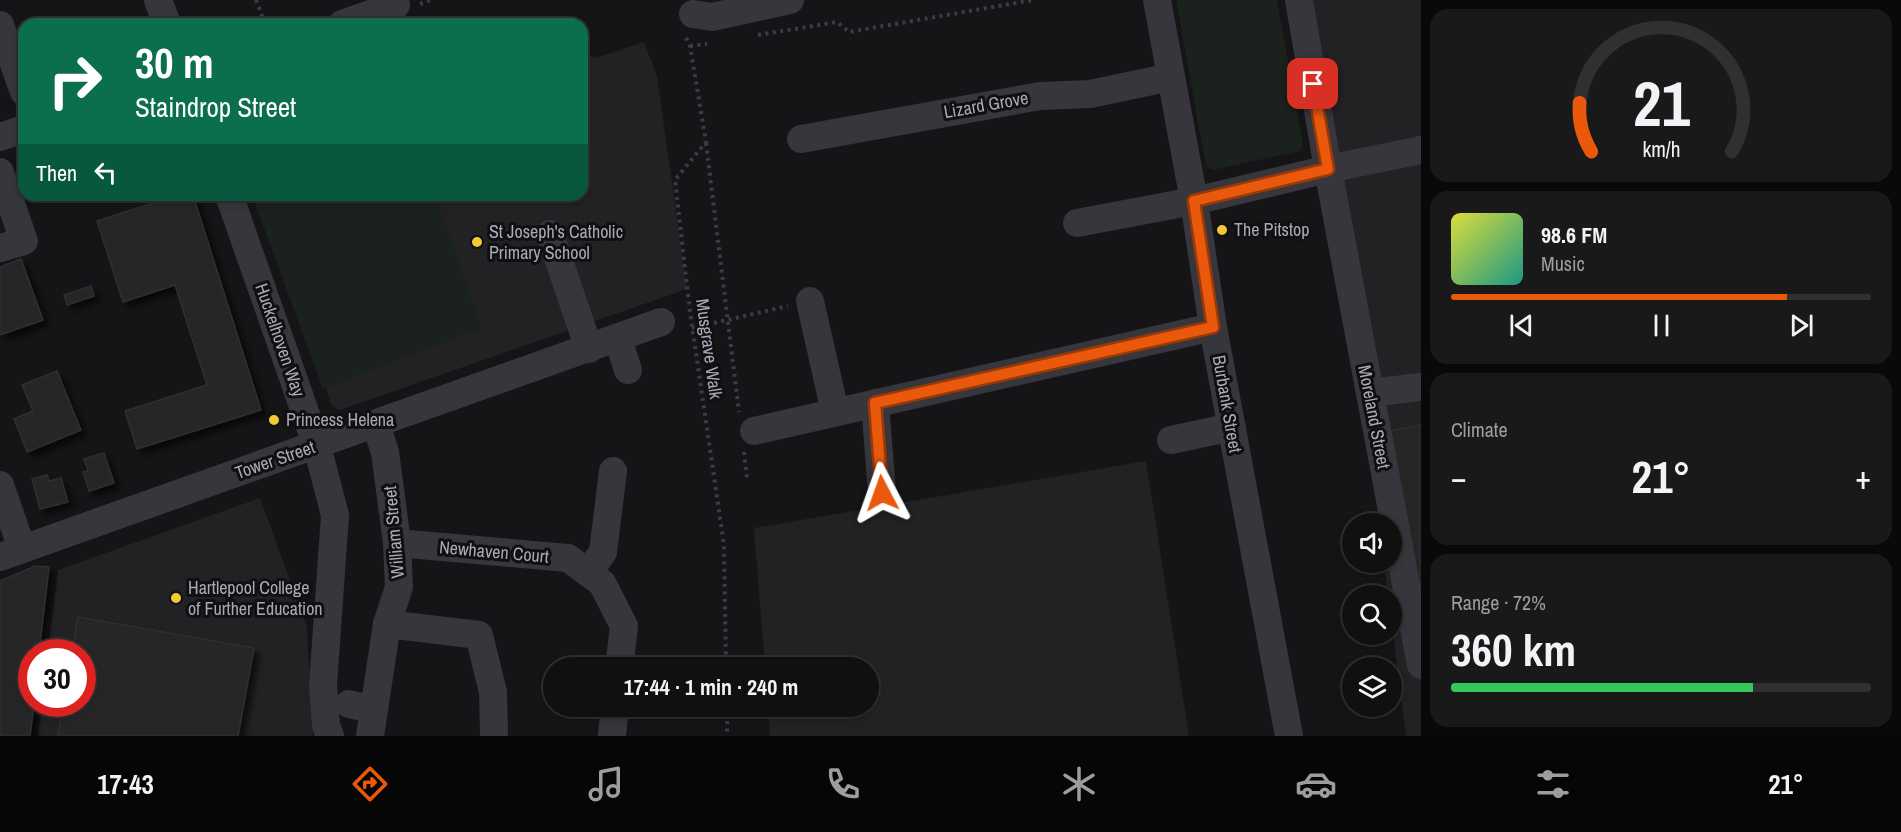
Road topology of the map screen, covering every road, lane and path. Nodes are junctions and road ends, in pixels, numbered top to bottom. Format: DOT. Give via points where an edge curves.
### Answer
graph roads {
  1 [pos="158,0"];
  2 [pos="256,0"];
  3 [pos="790,0"];
  4 [pos="1033,0"];
  5 [pos="1157,0"];
  6 [pos="1299,0"];
  7 [pos="397,10"];
  8 [pos="693,14"];
  9 [pos="165,18"];
  10 [pos="263,18"];
  11 [pos="366,18"];
  12 [pos="0,24"];
  13 [pos="758,35"];
  14 [pos="712,43"];
  15 [pos="18,75"];
  16 [pos="1171,77"];
  17 [pos="18,131"];
  18 [pos="0,137"];
  19 [pos="801,139"];
  20 [pos="706,142"];
  21 [pos="1421,150"];
  22 [pos="1328,169"];
  23 [pos="0,172"];
  24 [pos="231,201"];
  25 [pos="1194,201"];
  26 [pos="1077,224"];
  27 [pos="550,234"];
  28 [pos="0,248"];
  29 [pos="810,301"];
  30 [pos="728,320"];
  31 [pos="661,322"];
  32 [pos="1213,327"];
  33 [pos="692,328"];
  34 [pos="618,339"];
  35 [pos="589,349"];
  36 [pos="628,370"];
  37 [pos="1421,387"];
  38 [pos="1370,393"];
  39 [pos="875,403"];
  40 [pos="835,412"];
  41 [pos="376,425"];
  42 [pos="1232,427"];
  43 [pos="745,433"];
  44 [pos="1171,440"];
  45 [pos="317,446"];
  46 [pos="613,471"];
  47 [pos="747,478"];
  48 [pos="0,485"];
  49 [pos="882,493"];
  50 [pos="397,543"];
  51 [pos="11,553"];
  52 [pos="588,573"];
  53 [pos="387,624"];
  54 [pos="620,657"];
  55 [pos="726,657"];
  56 [pos="1421,665"];
  57 [pos="364,717"];
  58 [pos="614,717"];
  59 [pos="727,717"];
  60 [pos="495,732"];
  61 [pos="330,736"];
  62 [pos="612,736"];
  63 [pos="727,736"];
  64 [pos="1289,736"];
  1 -- 9 [label="street"];
  2 -- 10 [label="path"];
  3 -- 8 [label="street" via="712,17"];
  4 -- 13 [label="path" via="849,32 837,22"];
  5 -- 16 [label="street, Burbank Street"];
  6 -- 22 [label="street, Moreland Street"];
  7 -- 11 [label="street"];
  12 -- 15 [label="street"];
  14 -- 20 [label="path" via="690,46"];
  16 -- 19 [label="street, Lizard Grove" via="1090,94 1040,96"];
  16 -- 25 [label="street, Burbank Street"];
  17 -- 18 [label="street"];
  20 -- 30 [label="path"];
  20 -- 33 [label="path, Musgrave Walk" via="675,180"];
  21 -- 22 [label="street"];
  22 -- 25 [label="street"];
  22 -- 38 [label="street, Moreland Street"];
  23 -- 28 [label="street" via="24,241"];
  24 -- 45 [label="street, Huckelhoven Way"];
  25 -- 26 [label="street"];
  25 -- 32 [label="street, Burbank Street"];
  27 -- 35 [label="street"];
  29 -- 30 [label="path"];
  29 -- 40 [label="street"];
  30 -- 33 [label="path"];
  30 -- 43 [label="path"];
  31 -- 34 [label="street, Tower Street"];
  32 -- 39 [label="street"];
  32 -- 42 [label="street, Burbank Street"];
  33 -- 55 [label="path, Musgrave Walk" via="724,545"];
  34 -- 35 [label="street, Tower Street"];
  34 -- 36 [label="street"];
  35 -- 41 [label="street, Tower Street"];
  37 -- 38 [label="street"];
  38 -- 56 [label="street, Moreland Street"];
  39 -- 40 [label="street"];
  39 -- 49 [label="street"];
  40 -- 43 [label="street"];
  41 -- 45 [label="street, Tower Street"];
  41 -- 50 [label="street, William Street" via="386,452"];
  42 -- 44 [label="street"];
  42 -- 64 [label="street, Burbank Street"];
  43 -- 47 [label="path"];
  45 -- 51 [label="street, Tower Street"];
  45 -- 61 [label="street, Huckelhoven Way" via="335,515 324,685"];
  46 -- 52 [label="street" via="603,552"];
  48 -- 51 [label="street"];
  50 -- 52 [label="street, Newhaven Court" via="568,558"];
  50 -- 53 [label="street, William Street" via="399,587"];
  52 -- 54 [label="street, Newhaven Court" via="602,583 624,626"];
  53 -- 57 [label="street, William Street"];
  53 -- 60 [label="street" via="479,635 493,692"];
  58 -- 62 [label="street"];
  59 -- 63 [label="path"];
}
